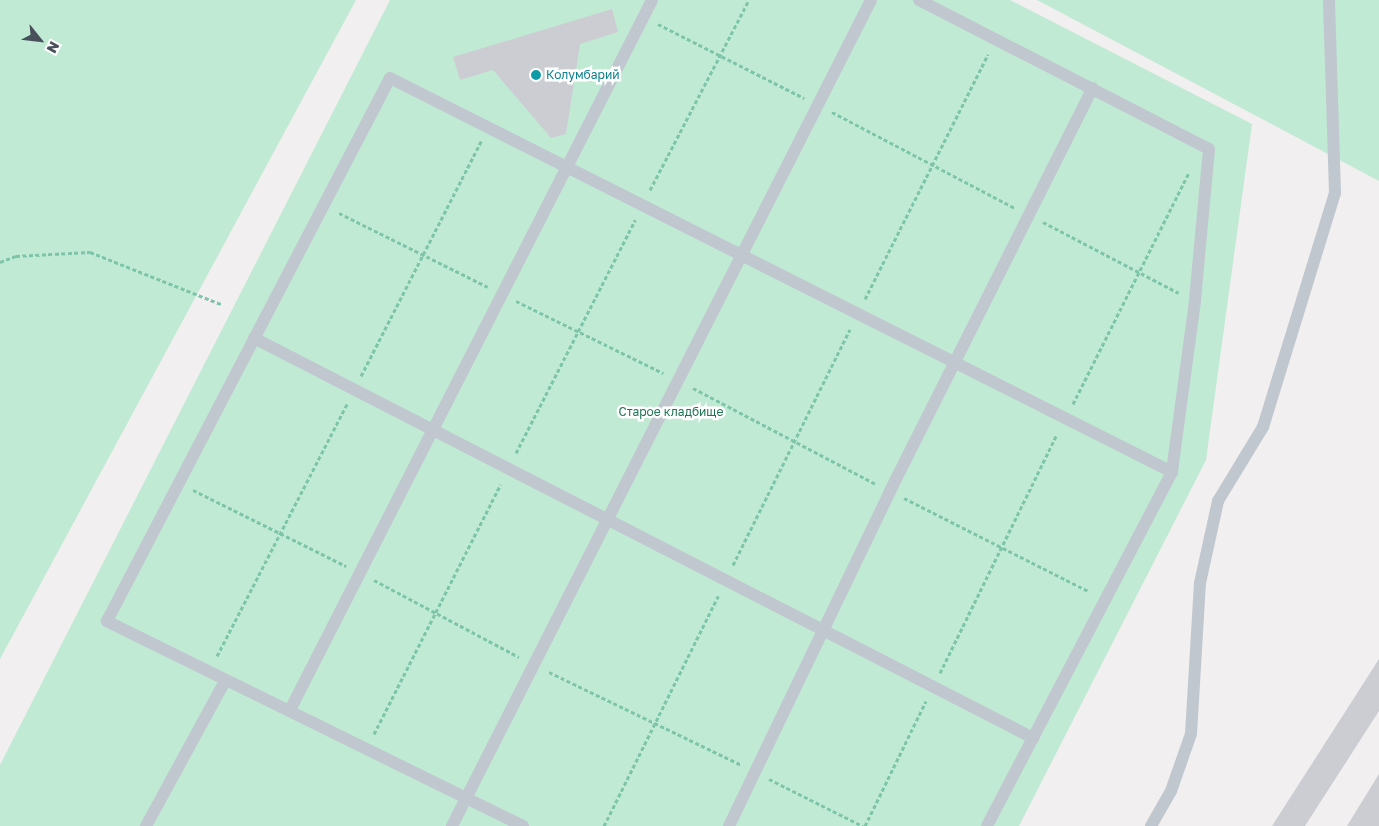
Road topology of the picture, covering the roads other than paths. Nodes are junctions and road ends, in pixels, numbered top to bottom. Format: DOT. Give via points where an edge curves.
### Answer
graph roads {
  1 [pos="652,0"];
  2 [pos="870,0"];
  3 [pos="919,0"];
  4 [pos="1329,0"];
  5 [pos="1094,88"];
  6 [pos="567,166"];
  7 [pos="744,254"];
  8 [pos="254,338"];
  9 [pos="955,363"];
  10 [pos="435,429"];
  11 [pos="1172,472"];
  12 [pos="607,520"];
  13 [pos="824,631"];
  14 [pos="225,681"];
  15 [pos="290,710"];
  16 [pos="1033,738"];
  17 [pos="467,797"];
  18 [pos="146,826"];
  19 [pos="452,826"];
  20 [pos="523,826"];
  21 [pos="729,826"];
  22 [pos="988,826"];
  23 [pos="1151,826"];
  1 -- 6 [label="lane"];
  2 -- 7 [label="lane"];
  3 -- 5 [label="lane"];
  4 -- 23 [label="lane" via="1335,193 1264,427 1218,501 1200,584 1190,734 1171,792"];
  5 -- 9 [label="lane"];
  5 -- 11 [label="lane" via="1209,150 1196,301"];
  6 -- 7 [label="lane"];
  6 -- 8 [label="lane" via="390,78"];
  6 -- 10 [label="lane"];
  7 -- 9 [label="lane"];
  7 -- 12 [label="lane"];
  8 -- 10 [label="lane"];
  8 -- 14 [label="lane" via="107,621"];
  9 -- 11 [label="lane"];
  9 -- 13 [label="lane"];
  10 -- 12 [label="lane"];
  10 -- 15 [label="lane"];
  11 -- 16 [label="lane"];
  12 -- 13 [label="lane"];
  12 -- 17 [label="lane"];
  13 -- 16 [label="lane"];
  13 -- 21 [label="lane"];
  14 -- 15 [label="lane"];
  14 -- 18 [label="lane"];
  15 -- 17 [label="lane"];
  16 -- 22 [label="lane"];
  17 -- 19 [label="lane"];
  17 -- 20 [label="lane"];
}
